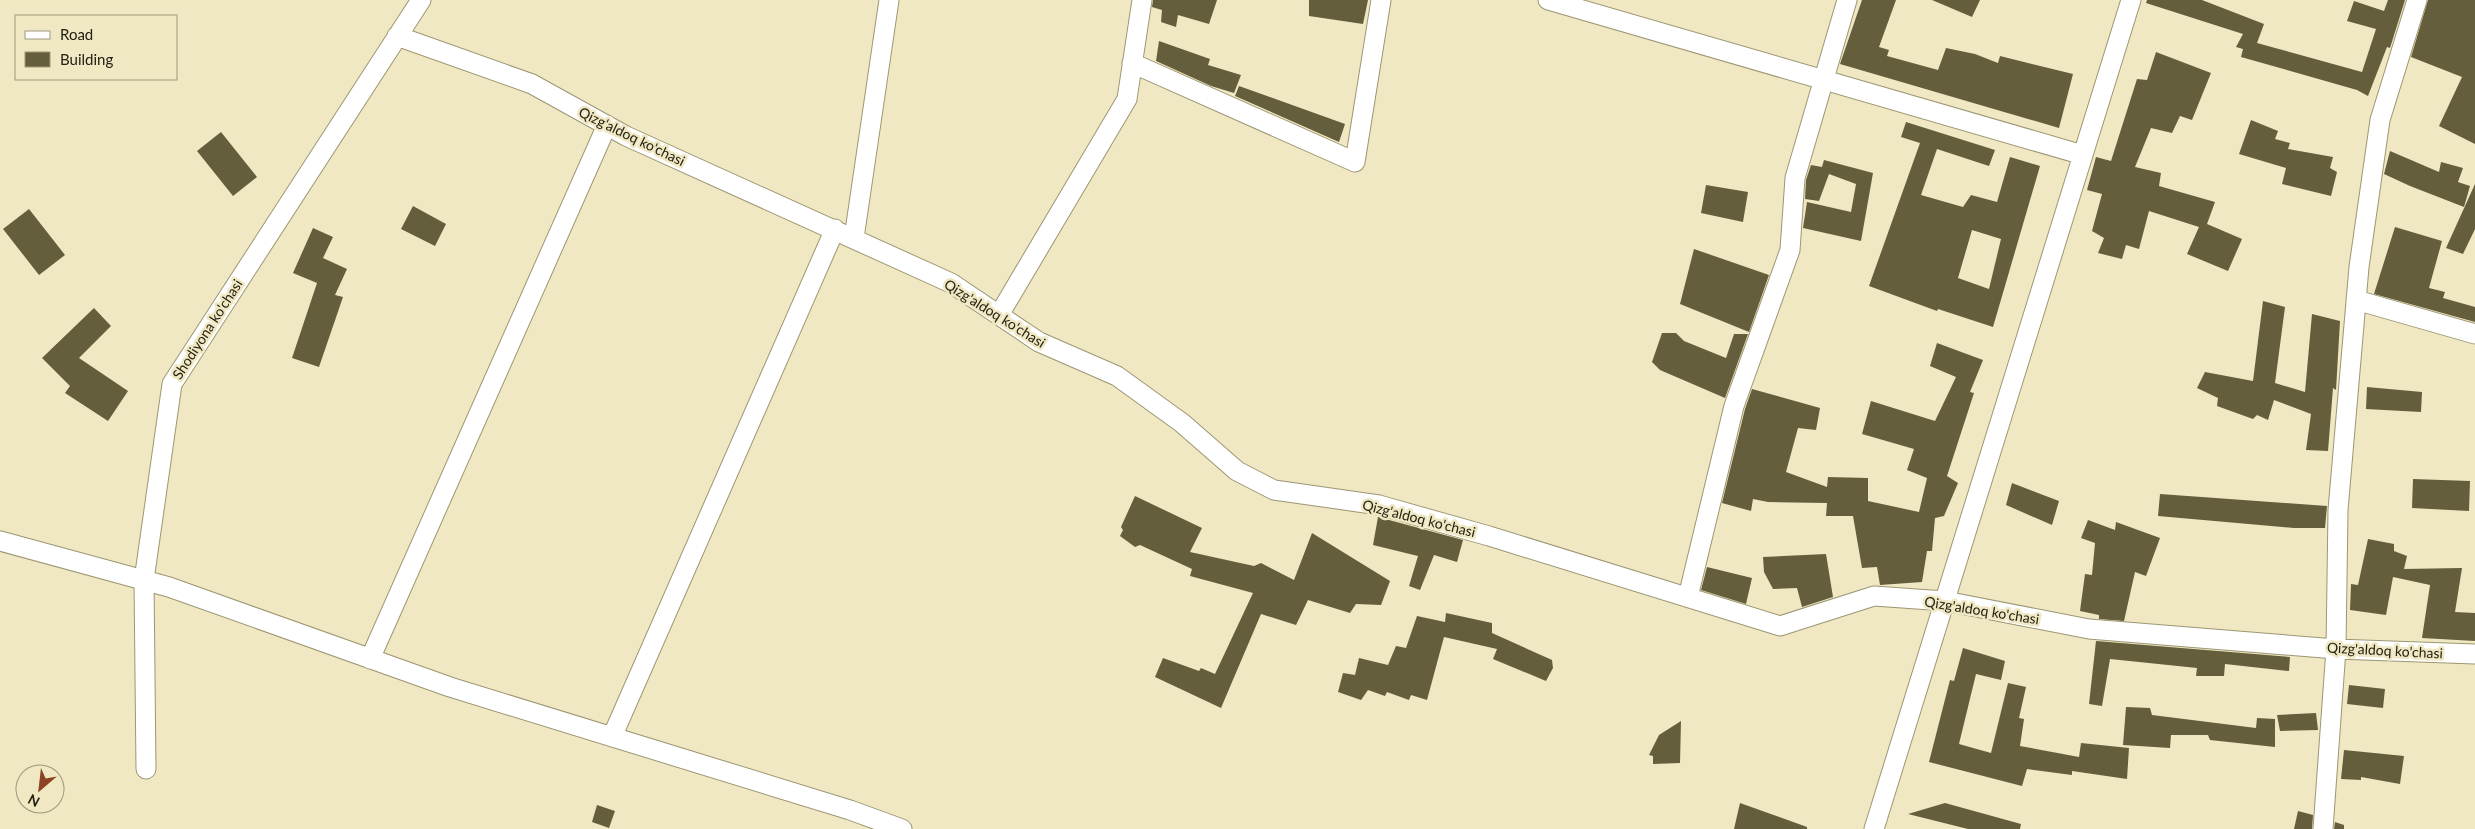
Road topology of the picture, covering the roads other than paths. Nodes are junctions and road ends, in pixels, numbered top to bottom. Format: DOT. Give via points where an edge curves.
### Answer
graph roads {
  1 [pos="421,0"];
  2 [pos="889,0"];
  3 [pos="1142,0"];
  4 [pos="1381,0"];
  5 [pos="1548,0"];
  6 [pos="1847,0"];
  7 [pos="2131,0"];
  8 [pos="2417,0"];
  9 [pos="1579,5"];
  10 [pos="397,36"];
  11 [pos="1132,63"];
  12 [pos="1822,80"];
  13 [pos="607,125"];
  14 [pos="2083,155"];
  15 [pos="835,229"];
  16 [pos="854,238"];
  17 [pos="2356,300"];
  18 [pos="999,315"];
  19 [pos="2475,334"];
  20 [pos="0,541"];
  21 [pos="144,580"];
  22 [pos="1688,597"];
  23 [pos="1945,601"];
  24 [pos="2336,649"];
  25 [pos="2475,654"];
  26 [pos="370,659"];
  27 [pos="612,737"];
  28 [pos="146,769"];
  29 [pos="902,829"];
  30 [pos="1874,829"];
  31 [pos="2323,829"];
  1 -- 10 [label="street, Shodiyona ko'chasi"];
  2 -- 16 [label="street"];
  3 -- 11 [label="street"];
  4 -- 11 [label="street" via="1355,162"];
  5 -- 9 [label="street"];
  6 -- 12 [label="street"];
  7 -- 14 [label="street"];
  8 -- 17 [label="street" via="2380,120"];
  9 -- 12 [label="street"];
  10 -- 13 [label="street, Qizg'aldoq ko'chasi" via="532,84"];
  10 -- 21 [label="street, Shodiyona ko'chasi" via="172,384"];
  11 -- 18 [label="street" via="1126,99"];
  12 -- 14 [label="street"];
  12 -- 22 [label="street" via="1795,178 1790,250 1734,406"];
  13 -- 15 [label="street, Qizg'aldoq ko'chasi"];
  13 -- 26 [label="street"];
  14 -- 23 [label="street"];
  15 -- 16 [label="street, Qizg'aldoq ko'chasi"];
  15 -- 27 [label="street"];
  16 -- 18 [label="street, Qizg'aldoq ko'chasi" via="951,283"];
  17 -- 19 [label="street"];
  17 -- 24 [label="street" via="2338,510"];
  18 -- 22 [label="street, Qizg'aldoq ko'chasi" via="1039,342 1117,376 1182,423 1237,471 1274,490 1380,505"];
  20 -- 21 [label="street"];
  21 -- 26 [label="street"];
  21 -- 28 [label="street, Shodiyona ko'chasi"];
  22 -- 23 [label="street, Qizg'aldoq ko'chasi" via="1780,626 1874,596"];
  23 -- 24 [label="street, Qizg'aldoq ko'chasi" via="2089,628"];
  23 -- 30 [label="street"];
  24 -- 25 [label="street, Qizg'aldoq ko'chasi"];
  24 -- 31 [label="street"];
  26 -- 27 [label="street"];
  27 -- 29 [label="street"];
}
